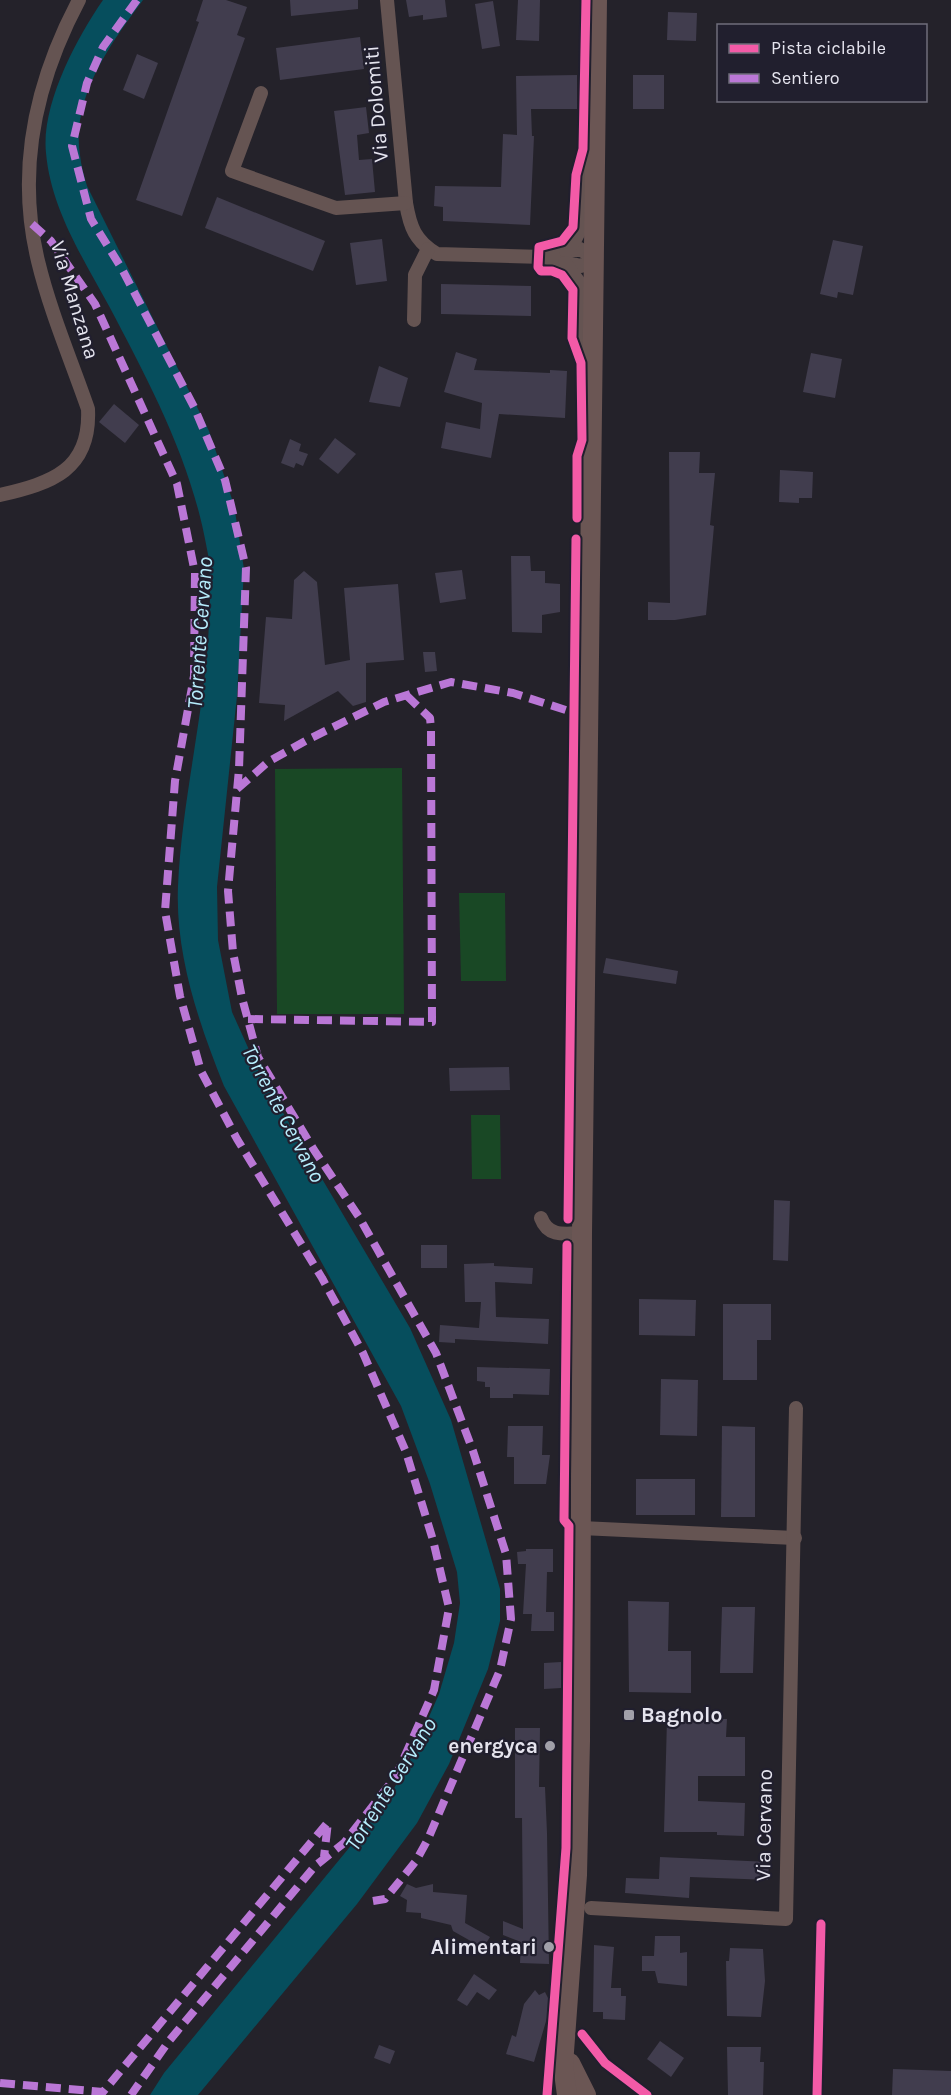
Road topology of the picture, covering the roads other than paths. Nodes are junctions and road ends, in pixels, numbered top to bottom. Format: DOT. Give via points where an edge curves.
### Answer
graph roads {
  1 [pos="80,0"];
  2 [pos="387,0"];
  3 [pos="597,0"];
  4 [pos="261,93"];
  5 [pos="596,147"];
  6 [pos="406,203"];
  7 [pos="428,249"];
  8 [pos="565,257"];
  9 [pos="595,259"];
  10 [pos="414,320"];
  11 [pos="594,363"];
  12 [pos="0,495"];
  13 [pos="541,1218"];
  14 [pos="582,1233"];
  15 [pos="796,1408"];
  16 [pos="581,1528"];
  17 [pos="795,1538"];
  18 [pos="591,1908"];
  19 [pos="565,2042"];
  20 [pos="567,2095"];
  21 [pos="586,2095"];
  1 -- 12 [label="street, Via Manzana" via="60,38 40,94 32,130 30,183 38,262 88,409 89,430 76,462 44,482"];
  2 -- 6 [label="street, Via Dolomiti"];
  3 -- 5 [label="main road"];
  4 -- 6 [label="street" via="232,171 336,208"];
  5 -- 8 [label="street" via="584,181 582,230"];
  5 -- 9 [label="main road"];
  6 -- 7 [label="street, Via Dolomiti" via="414,236"];
  7 -- 8 [label="street" via="436,254"];
  7 -- 10 [label="street" via="415,275"];
  8 -- 9 [label="street" via="580,249"];
  8 -- 11 [label="street" via="581,285 581,327"];
  9 -- 11 [label="main road"];
  11 -- 14 [label="main road"];
  13 -- 14 [label="street" via="553,1233"];
  14 -- 16 [label="main road"];
  15 -- 17 [label="street, Via Cervano"];
  16 -- 17 [label="street"];
  16 -- 19 [label="main road" via="577,1875"];
  17 -- 18 [label="street, Via Cervano" via="786,1919"];
  19 -- 20 [label="main road"];
  19 -- 21 [label="main road" via="574,2074"];
}
